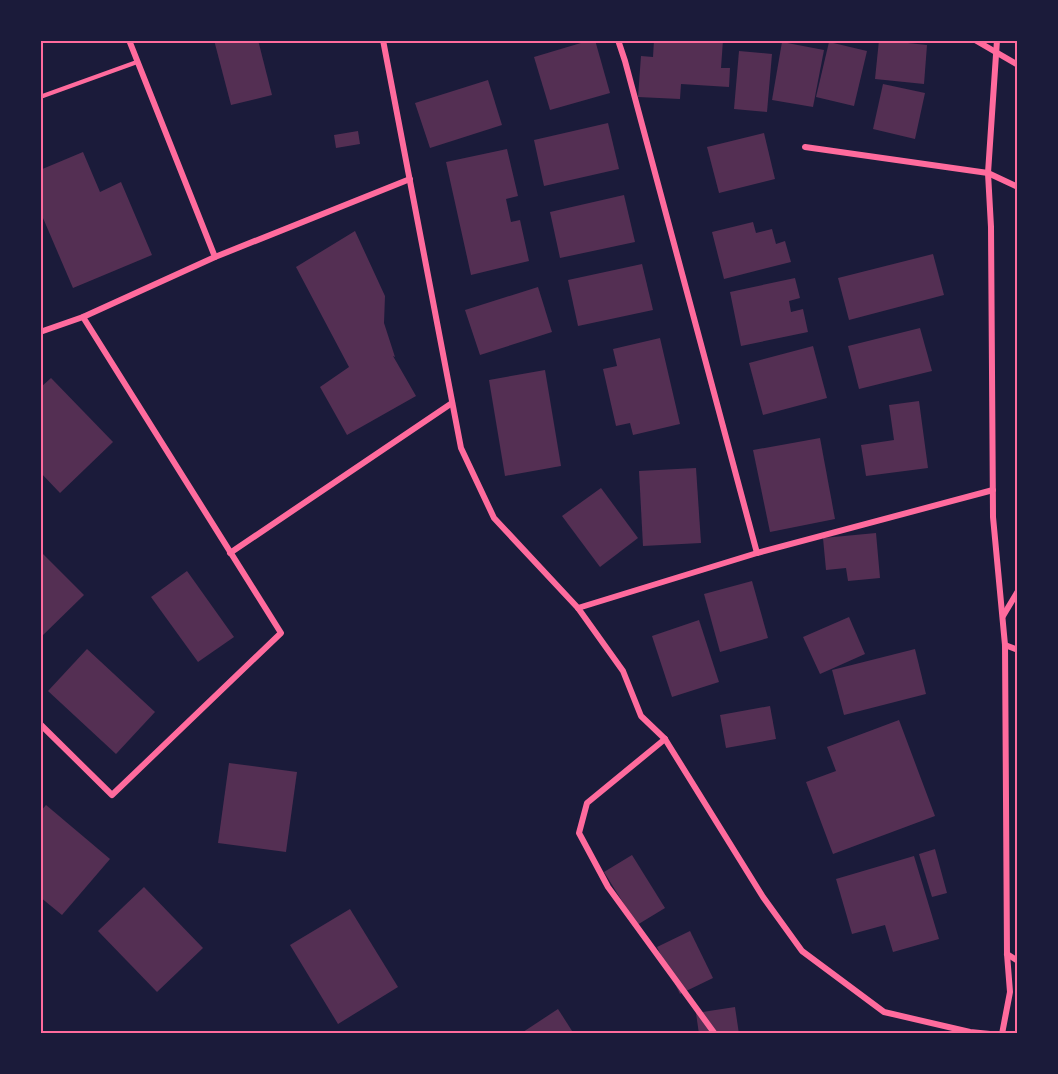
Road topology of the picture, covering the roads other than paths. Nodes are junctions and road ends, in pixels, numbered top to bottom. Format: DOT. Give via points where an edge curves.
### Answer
graph roads {
  1 [pos="129,40"];
  2 [pos="383,40"];
  3 [pos="618,40"];
  4 [pos="975,40"];
  5 [pos="997,40"];
  6 [pos="994,51"];
  7 [pos="137,62"];
  8 [pos="1017,65"];
  9 [pos="40,97"];
  10 [pos="805,147"];
  11 [pos="988,173"];
  12 [pos="410,179"];
  13 [pos="1017,187"];
  14 [pos="215,257"];
  15 [pos="82,317"];
  16 [pos="40,332"];
  17 [pos="453,404"];
  18 [pos="993,490"];
  19 [pos="230,553"];
  20 [pos="757,553"];
  21 [pos="1017,591"];
  22 [pos="578,608"];
  23 [pos="1002,617"];
  24 [pos="1005,645"];
  25 [pos="1017,650"];
  26 [pos="40,724"];
  27 [pos="665,739"];
  28 [pos="1007,954"];
  29 [pos="1017,961"];
  30 [pos="715,1034"];
  31 [pos="990,1034"];
  32 [pos="1002,1034"];
  1 -- 7 [label="street"];
  2 -- 12 [label="street"];
  3 -- 20 [label="street"];
  4 -- 6 [label="street"];
  5 -- 6 [label="street"];
  6 -- 8 [label="street"];
  6 -- 11 [label="street"];
  7 -- 9 [label="lane"];
  7 -- 14 [label="street"];
  10 -- 11 [label="street"];
  11 -- 13 [label="street"];
  11 -- 18 [label="street"];
  12 -- 14 [label="street"];
  12 -- 17 [label="street"];
  14 -- 15 [label="street"];
  15 -- 16 [label="street"];
  15 -- 19 [label="street"];
  17 -- 19 [label="street"];
  17 -- 22 [label="street" via="461,448 495,518"];
  18 -- 20 [label="street"];
  18 -- 23 [label="street"];
  19 -- 26 [label="street" via="281,633 112,795"];
  20 -- 22 [label="street"];
  21 -- 23 [label="street"];
  22 -- 27 [label="street" via="622,671 641,716"];
  23 -- 24 [label="street"];
  24 -- 25 [label="street"];
  24 -- 28 [label="street"];
  27 -- 30 [label="street" via="587,803 579,833 608,887"];
  27 -- 31 [label="street" via="763,897 802,951 884,1012"];
  28 -- 29 [label="street"];
  28 -- 32 [label="street" via="1010,992"];
}
